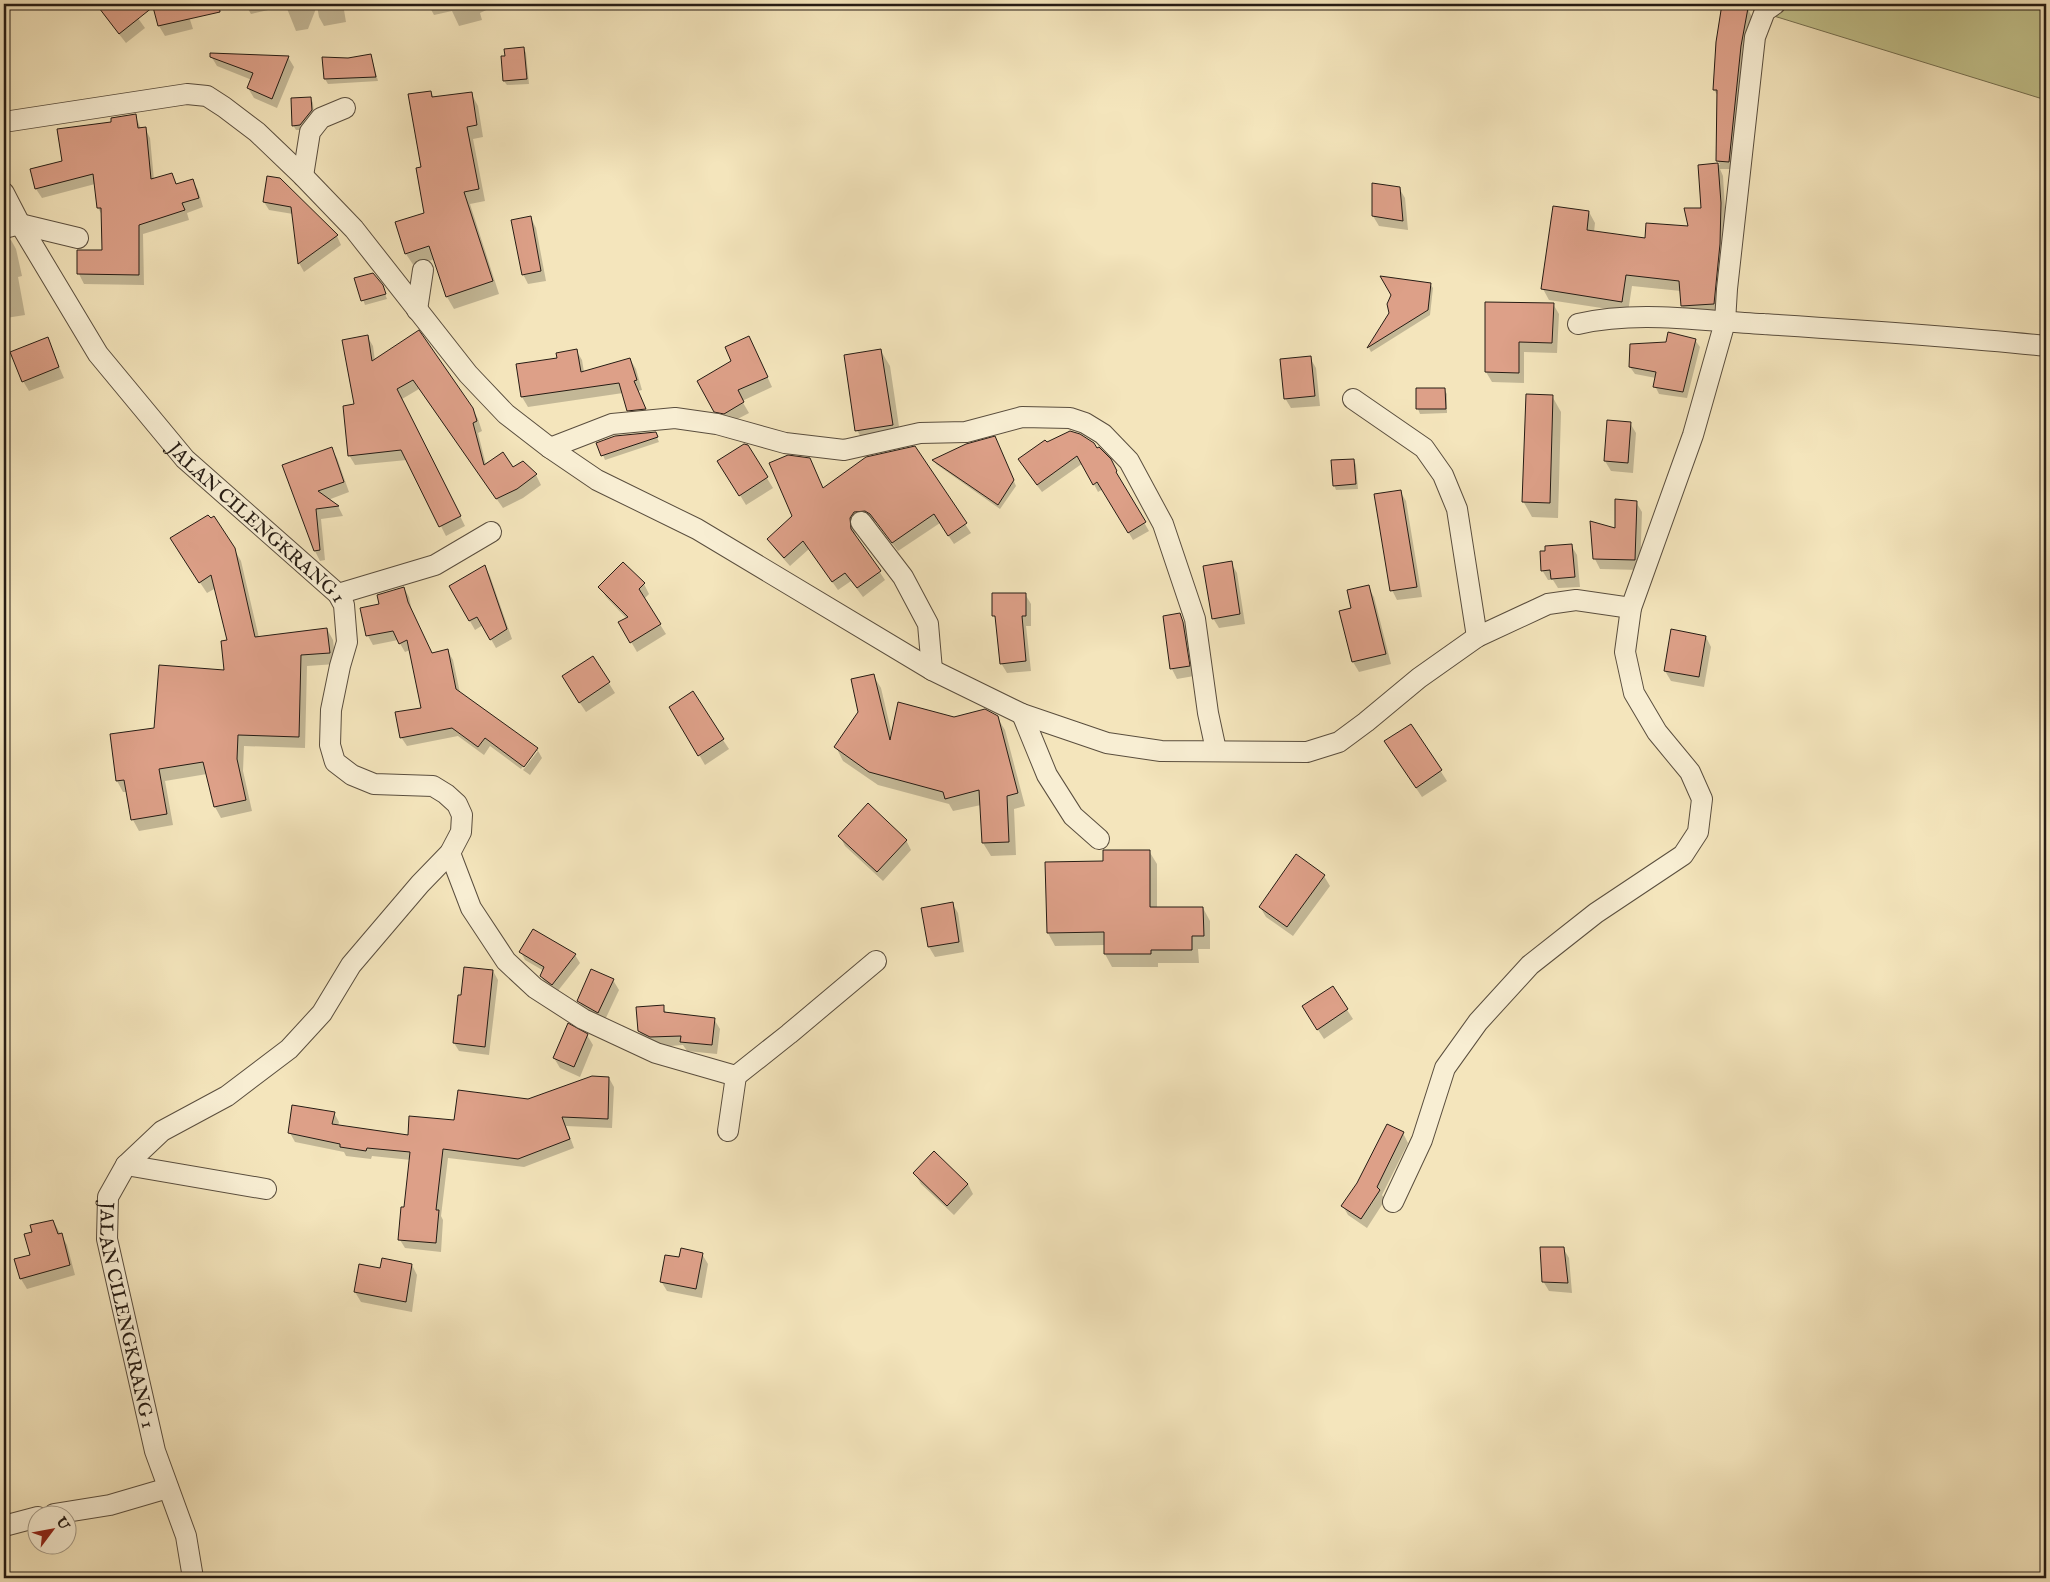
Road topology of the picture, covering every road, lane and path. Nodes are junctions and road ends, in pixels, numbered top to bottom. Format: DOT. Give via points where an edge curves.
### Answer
graph roads {
  1 [pos="1775,4"];
  2 [pos="345,108"];
  3 [pos="4,122"];
  4 [pos="303,176"];
  5 [pos="4,193"];
  6 [pos="12,226"];
  7 [pos="78,238"];
  8 [pos="423,270"];
  9 [pos="417,310"];
  10 [pos="1725,322"];
  11 [pos="1578,324"];
  12 [pos="2046,346"];
  13 [pos="1353,399"];
  14 [pos="550,448"];
  15 [pos="861,522"];
  16 [pos="490,532"];
  17 [pos="338,594"];
  18 [pos="1631,608"];
  19 [pos="1477,637"];
  20 [pos="932,670"];
  21 [pos="1022,714"];
  22 [pos="1216,750"];
  23 [pos="1099,839"];
  24 [pos="450,853"];
  25 [pos="876,961"];
  26 [pos="736,1076"];
  27 [pos="728,1131"];
  28 [pos="126,1165"];
  29 [pos="266,1189"];
  30 [pos="1393,1202"];
  31 [pos="168,1488"];
  32 [pos="78,1510"];
  33 [pos="28,1520"];
  34 [pos="4,1526"];
  35 [pos="193,1578"];
  1 -- 10 [label="street" via="1766,10 1755,37"];
  2 -- 4 [label="street" via="321,118 310,132"];
  3 -- 4 [label="street" via="187,94 207,96 257,132"];
  4 -- 9 [label="street" via="354,229"];
  5 -- 6 [label="street, JALAN CILENGKRANG 1"];
  6 -- 7 [label="street"];
  6 -- 17 [label="street, JALAN CILENGKRANG 1" via="98,354 184,460"];
  8 -- 9 [label="street"];
  9 -- 14 [label="street" via="468,374 506,414"];
  10 -- 11 [label="street" via="1659,316 1603,318"];
  10 -- 12 [label="street"];
  10 -- 18 [label="street" via="1693,435"];
  13 -- 19 [label="street" via="1424,448 1443,475 1457,509"];
  14 -- 20 [label="street" via="597,480 697,529"];
  14 -- 22 [label="street" via="612,424 676,418 717,424 785,443 844,450 920,433 966,432 1022,417 1070,418 1085,423 1103,434 1129,461 1162,524 1195,619"];
  15 -- 20 [label="street" via="903,577 928,624"];
  16 -- 17 [label="street" via="436,566"];
  17 -- 24 [label="street, JALAN CILENGKRANG 1" via="344,605 347,642 331,710 330,745 335,762 352,775 374,784 433,786 446,794 457,804 462,815 461,832"];
  18 -- 19 [label="street" via="1576,600 1548,604"];
  18 -- 30 [label="street" via="1625,652 1634,693 1657,732 1690,772 1702,799 1698,832 1683,855 1596,913 1530,966 1478,1022 1445,1068 1422,1140"];
  19 -- 22 [label="street" via="1418,678 1339,742 1307,752"];
  20 -- 21 [label="street"];
  21 -- 22 [label="street" via="1107,743 1161,751"];
  21 -- 23 [label="street" via="1047,775 1073,816"];
  24 -- 26 [label="street" via="471,908 506,961 535,988 583,1020 656,1053"];
  24 -- 28 [label="street, JALAN CILENGKRANG 1" via="358,958 322,1012 289,1049 227,1096 162,1131"];
  25 -- 26 [label="street"];
  26 -- 27 [label="street"];
  28 -- 29 [label="street"];
  28 -- 31 [label="street, JALAN CILENGKRANG 1" via="108,1197 107,1239 155,1450"];
  31 -- 32 [label="street" via="110,1505"];
  31 -- 35 [label="street, JALAN CILENGKRANG 1" via="186,1536"];
  33 -- 34 [label="street"];
}
